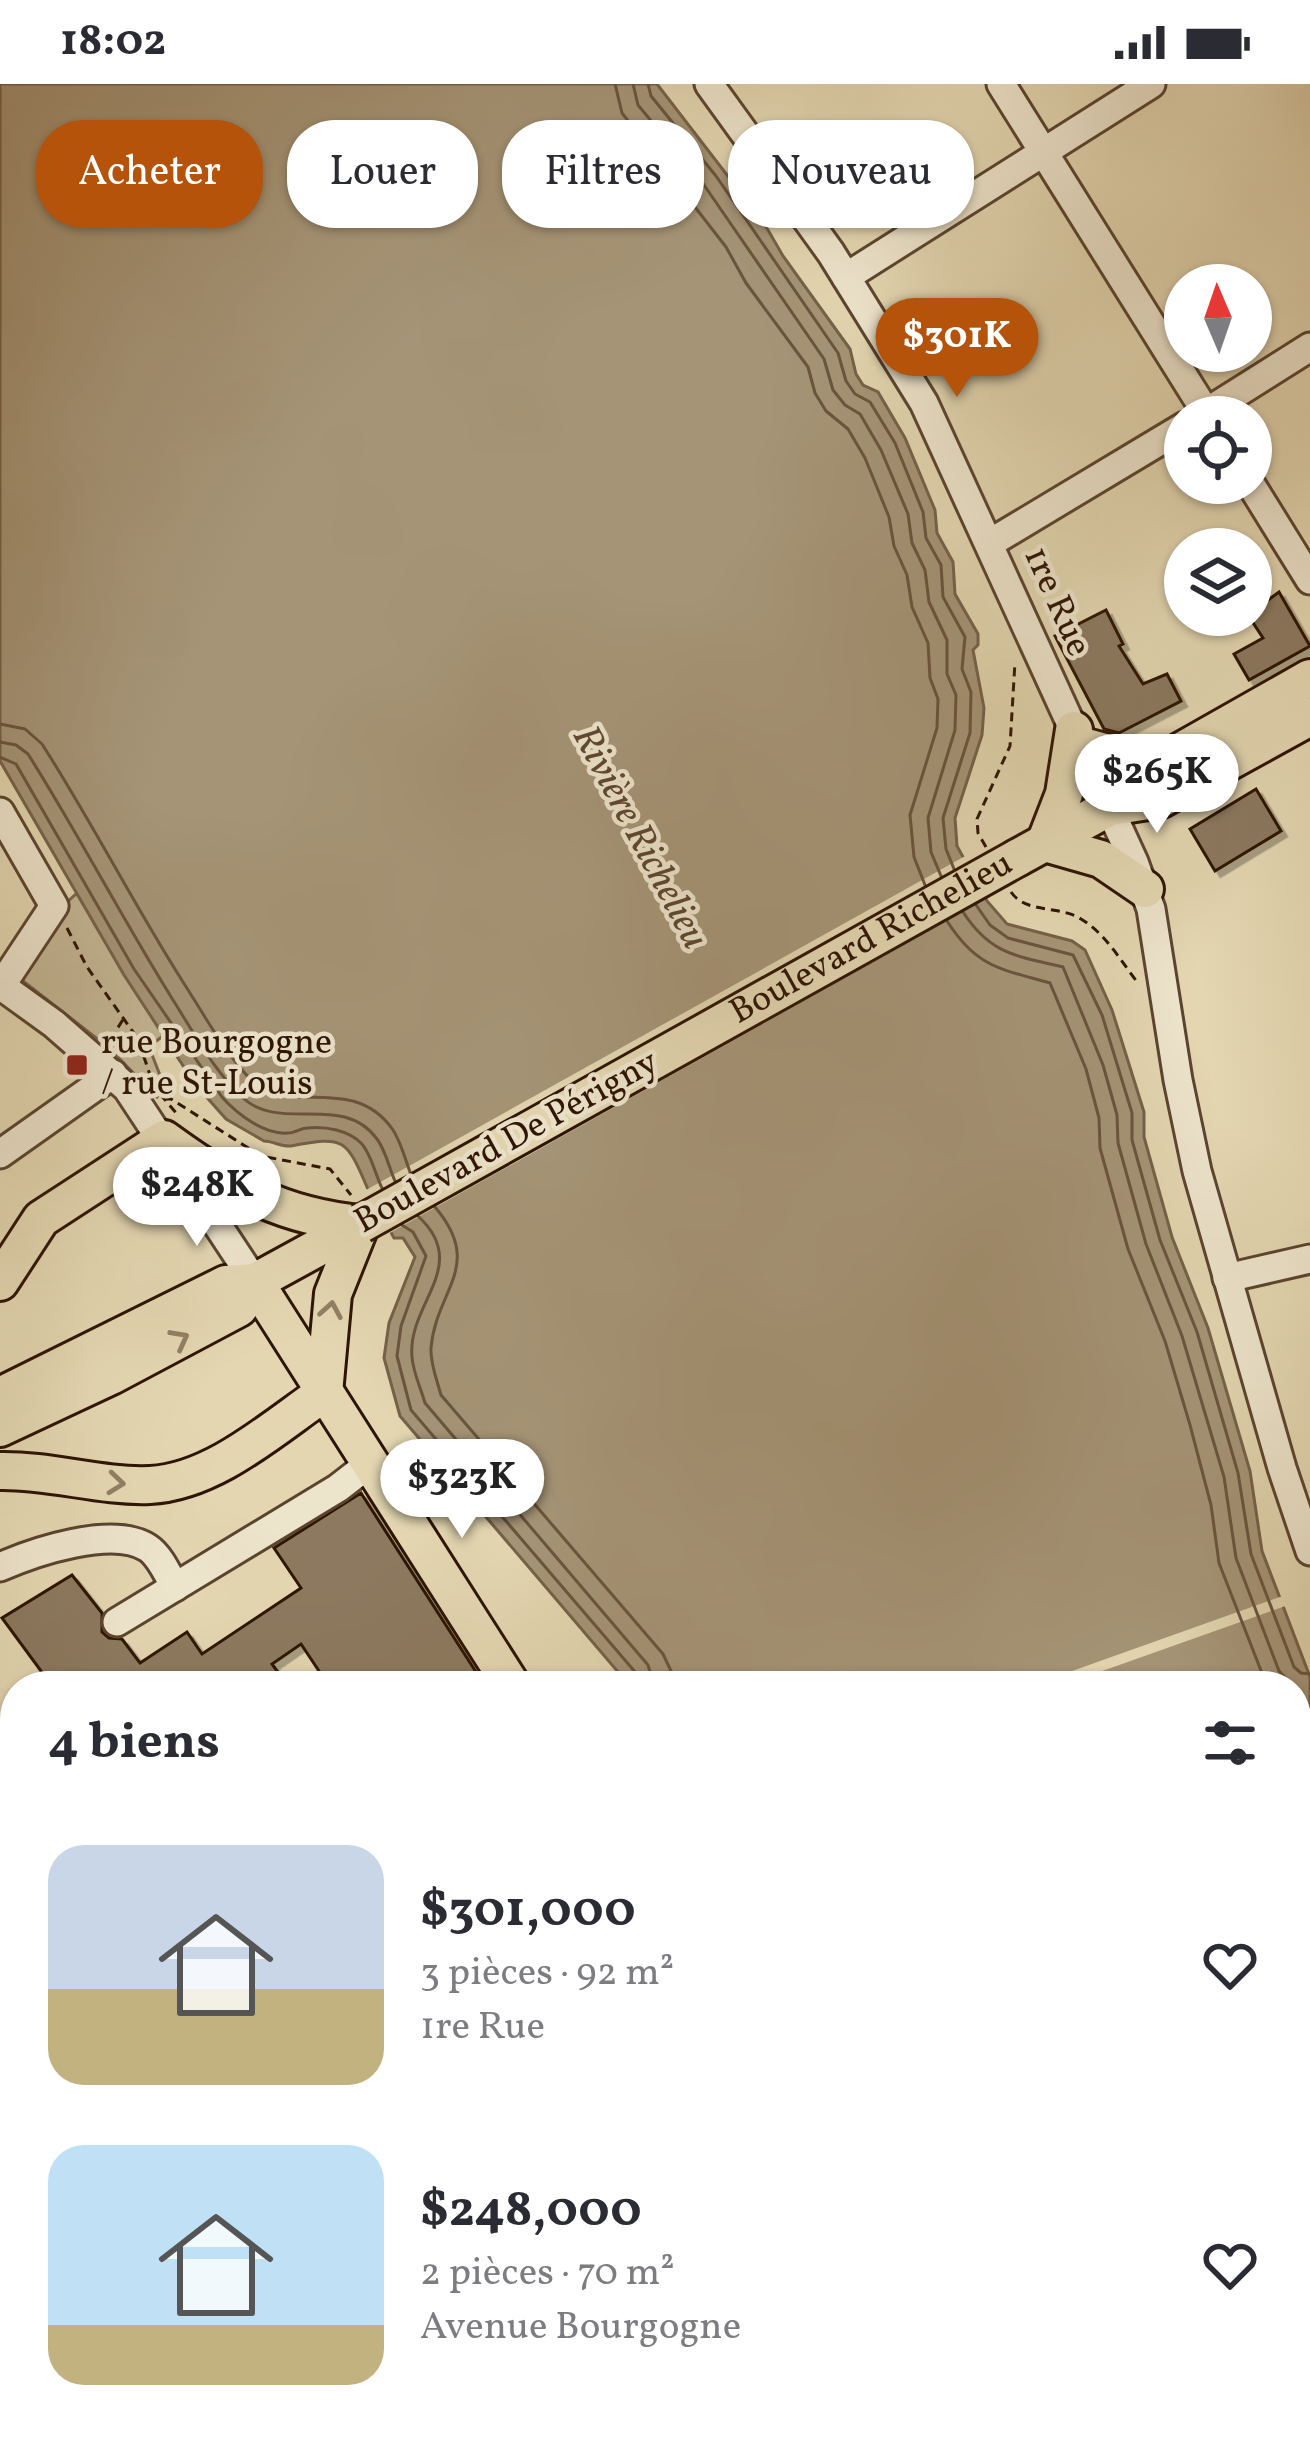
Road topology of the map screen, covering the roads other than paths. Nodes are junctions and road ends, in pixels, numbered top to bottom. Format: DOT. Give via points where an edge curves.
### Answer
graph roads {
  1 [pos="709,84"];
  2 [pos="1001,84"];
  3 [pos="1151,84"];
  4 [pos="1043,152"];
  5 [pos="846,277"];
  6 [pos="1310,347"];
  7 [pos="1187,396"];
  8 [pos="1234,396"];
  9 [pos="1164,439"];
  10 [pos="1263,504"];
  11 [pos="990,543"];
  12 [pos="1310,580"];
  13 [pos="1310,678"];
  14 [pos="1310,717"];
  15 [pos="1078,738"];
  16 [pos="1170,758"];
  17 [pos="1110,807"];
  18 [pos="0,812"];
  19 [pos="1045,843"];
  20 [pos="1145,889"];
  21 [pos="0,986"];
  22 [pos="696,1038"];
  23 [pos="111,1061"];
  24 [pos="174,1131"];
  25 [pos="0,1154"];
  26 [pos="359,1215"];
  27 [pos="1310,1259"];
  28 [pos="1227,1278"];
  29 [pos="0,1282"];
  30 [pos="255,1282"];
  31 [pos="324,1393"];
  32 [pos="0,1396"];
  33 [pos="0,1428"];
  34 [pos="369,1464"];
  35 [pos="0,1471"];
  36 [pos="1310,1551"];
  37 [pos="0,1567"];
  38 [pos="175,1587"];
  39 [pos="117,1622"];
  40 [pos="502,1671"];
  1 -- 5 [label="street, 1re Rue"];
  2 -- 4 [label="street"];
  3 -- 4 [label="street"];
  4 -- 5 [label="street"];
  4 -- 7 [label="street"];
  5 -- 11 [label="street, 1re Rue" via="924,403"];
  6 -- 8 [label="street"];
  9 -- 11 [label="street"];
  10 -- 12 [label="street"];
  11 -- 15 [label="street, 1re Rue"];
  13 -- 16 [label="main road, Boulevard Richelieu"];
  14 -- 17 [label="main road, Boulevard Richelieu" via="1161,799"];
  15 -- 16 [label="main road" via="1124,757"];
  15 -- 17 [label="street, 1re Rue"];
  15 -- 19 [label="main road"];
  16 -- 17 [label="main road, Boulevard Richelieu" via="1130,780"];
  17 -- 19 [label="main road, Boulevard Richelieu"];
  17 -- 20 [label="street, 1re Rue"];
  18 -- 21 [label="street" via="54,906"];
  19 -- 20 [label="main road" via="1094,855"];
  19 -- 22 [label="main road, Boulevard Richelieu, bridge"];
  20 -- 28 [label="street, 1re Rue" via="1184,1116"];
  21 -- 23 [label="street"];
  22 -- 26 [label="main road, Boulevard De Périgny, bridge"];
  23 -- 24 [label="street"];
  23 -- 25 [label="street"];
  24 -- 26 [label="main road" via="221,1180 260,1200 303,1216"];
  24 -- 29 [label="main road" via="41,1219"];
  24 -- 30 [label="street"];
  26 -- 30 [label="main road, Boulevard De Périgny"];
  31 -- 26 [label="main road, one-way" via="333,1294"];
  27 -- 28 [label="street"];
  28 -- 36 [label="street, 1re Rue"];
  30 -- 31 [label="main road"];
  30 -- 32 [label="main road, Boulevard De Périgny" via="226,1283"];
  33 -- 30 [label="main road, Boulevard De Périgny, one-way" via="239,1308"];
  31 -- 34 [label="main road"];
  35 -- 31 [label="main road, one-way" via="134,1485 180,1480"];
  34 -- 38 [label="street"];
  34 -- 40 [label="main road"];
  37 -- 38 [label="street" via="65,1545 120,1541 150,1550"];
  38 -- 39 [label="street"];
}
